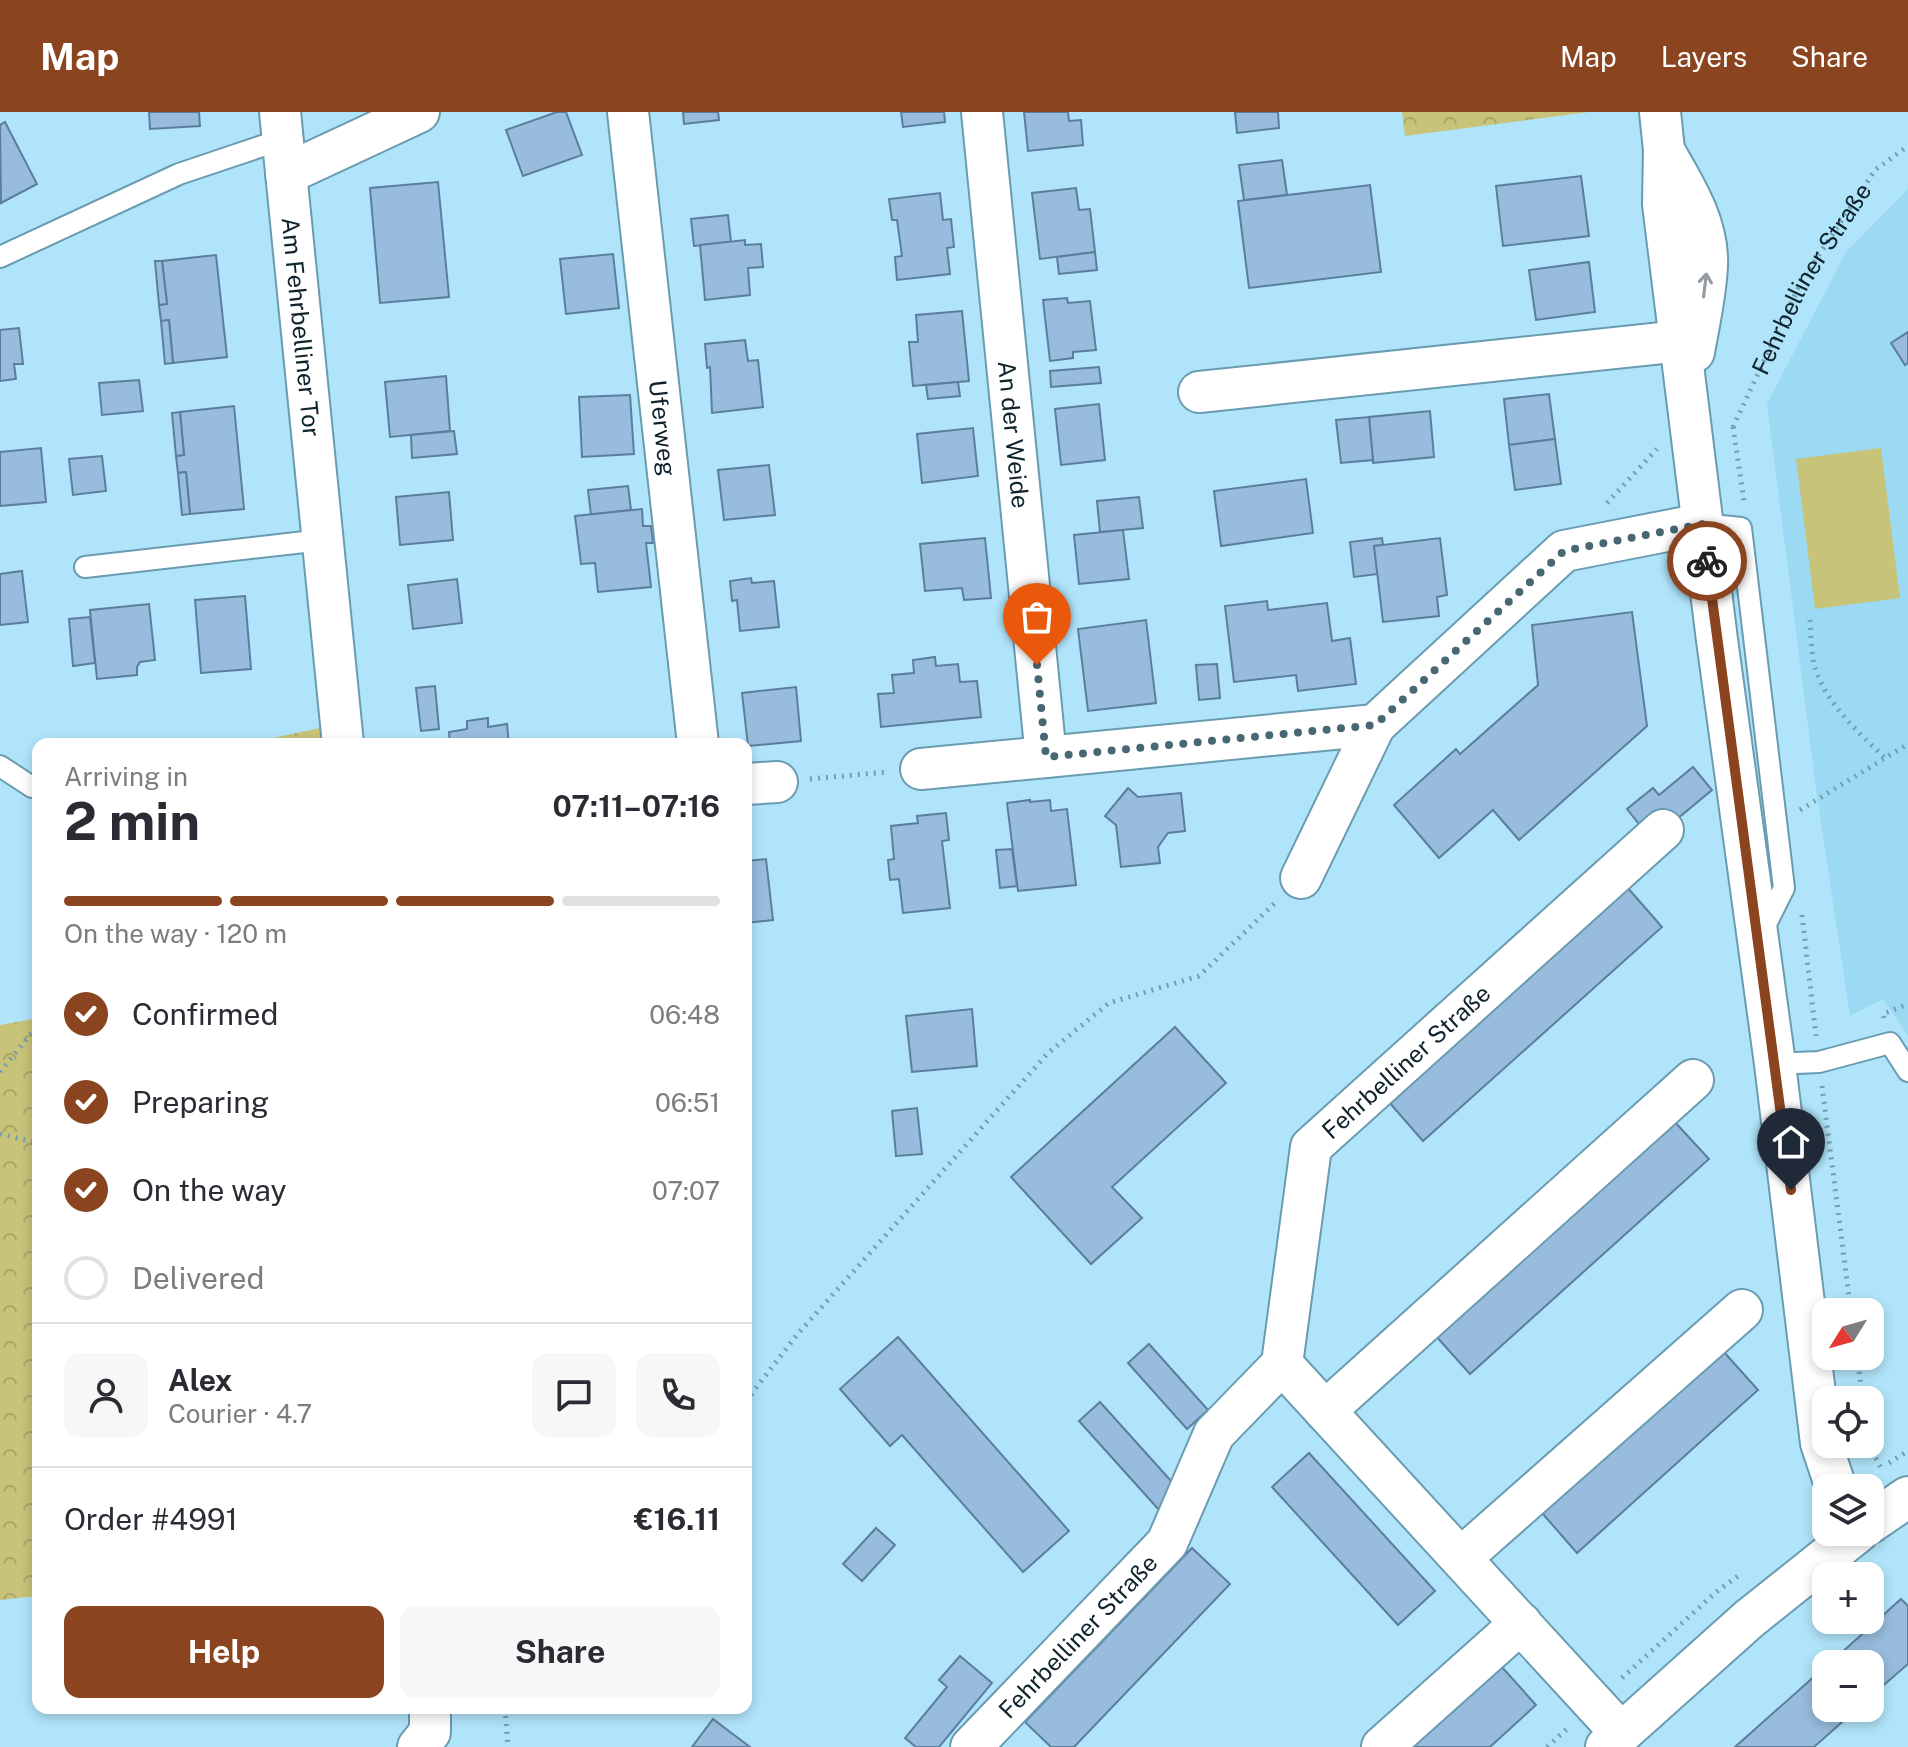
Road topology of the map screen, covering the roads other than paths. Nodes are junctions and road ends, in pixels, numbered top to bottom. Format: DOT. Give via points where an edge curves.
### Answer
graph roads {
  1 [pos="419,112"];
  2 [pos="628,112"];
  3 [pos="982,112"];
  4 [pos="1662,131"];
  5 [pos="283,142"];
  6 [pos="0,257"];
  7 [pos="1681,341"];
  8 [pos="1686,390"];
  9 [pos="1199,392"];
  10 [pos="1702,524"];
  11 [pos="322,540"];
  12 [pos="85,567"];
  13 [pos="1375,725"];
  14 [pos="342,738"];
  15 [pos="697,738"];
  16 [pos="1046,757"];
  17 [pos="0,766"];
  18 [pos="921,769"];
  19 [pos="32,787"];
  20 [pos="1663,830"];
  21 [pos="1301,878"];
  22 [pos="1775,1064"];
  23 [pos="1908,1071"];
  24 [pos="1693,1080"];
  25 [pos="1742,1310"];
  26 [pos="1282,1364"];
  27 [pos="1325,1411"];
  28 [pos="1831,1474"];
  29 [pos="1908,1497"];
  30 [pos="1884,1513"];
  31 [pos="1840,1546"];
  32 [pos="1461,1558"];
  33 [pos="1521,1623"];
  34 [pos="430,1714"];
  35 [pos="1614,1740"];
  36 [pos="418,1747"];
  37 [pos="971,1747"];
  38 [pos="1382,1747"];
  1 -- 5 [label="street"];
  2 -- 15 [label="street, Uferweg"];
  3 -- 16 [label="street, An der Weide"];
  4 -- 7 [label="street" via="1663,204"];
  8 -- 4 [label="street, one-way" via="1708,262 1701,226"];
  5 -- 6 [label="lane" via="179,174"];
  5 -- 11 [label="street, Am Fehrbelliner Tor"];
  7 -- 8 [label="street"];
  7 -- 9 [label="street"];
  8 -- 10 [label="street"];
  10 -- 13 [label="street" via="1564,551"];
  10 -- 22 [label="street"];
  11 -- 12 [label="lane"];
  11 -- 14 [label="street, Am Fehrbelliner Tor"];
  13 -- 16 [label="street"];
  13 -- 21 [label="street"];
  16 -- 18 [label="street"];
  17 -- 19 [label="lane"];
  20 -- 26 [label="street, Fehrbelliner Straße" via="1311,1147"];
  22 -- 23 [label="lane" via="1819,1062 1890,1043"];
  22 -- 28 [label="street" via="1821,1443"];
  24 -- 27 [label="street"];
  25 -- 32 [label="street"];
  26 -- 27 [label="street"];
  26 -- 37 [label="street, Fehrbelliner Straße" via="1214,1434 1167,1543"];
  27 -- 32 [label="street"];
  29 -- 30 [label="street"];
  31 -- 35 [label="street" via="1749,1619"];
  32 -- 33 [label="street"];
  33 -- 35 [label="street"];
  33 -- 38 [label="street"];
  34 -- 36 [label="street" via="430,1732"];
}
